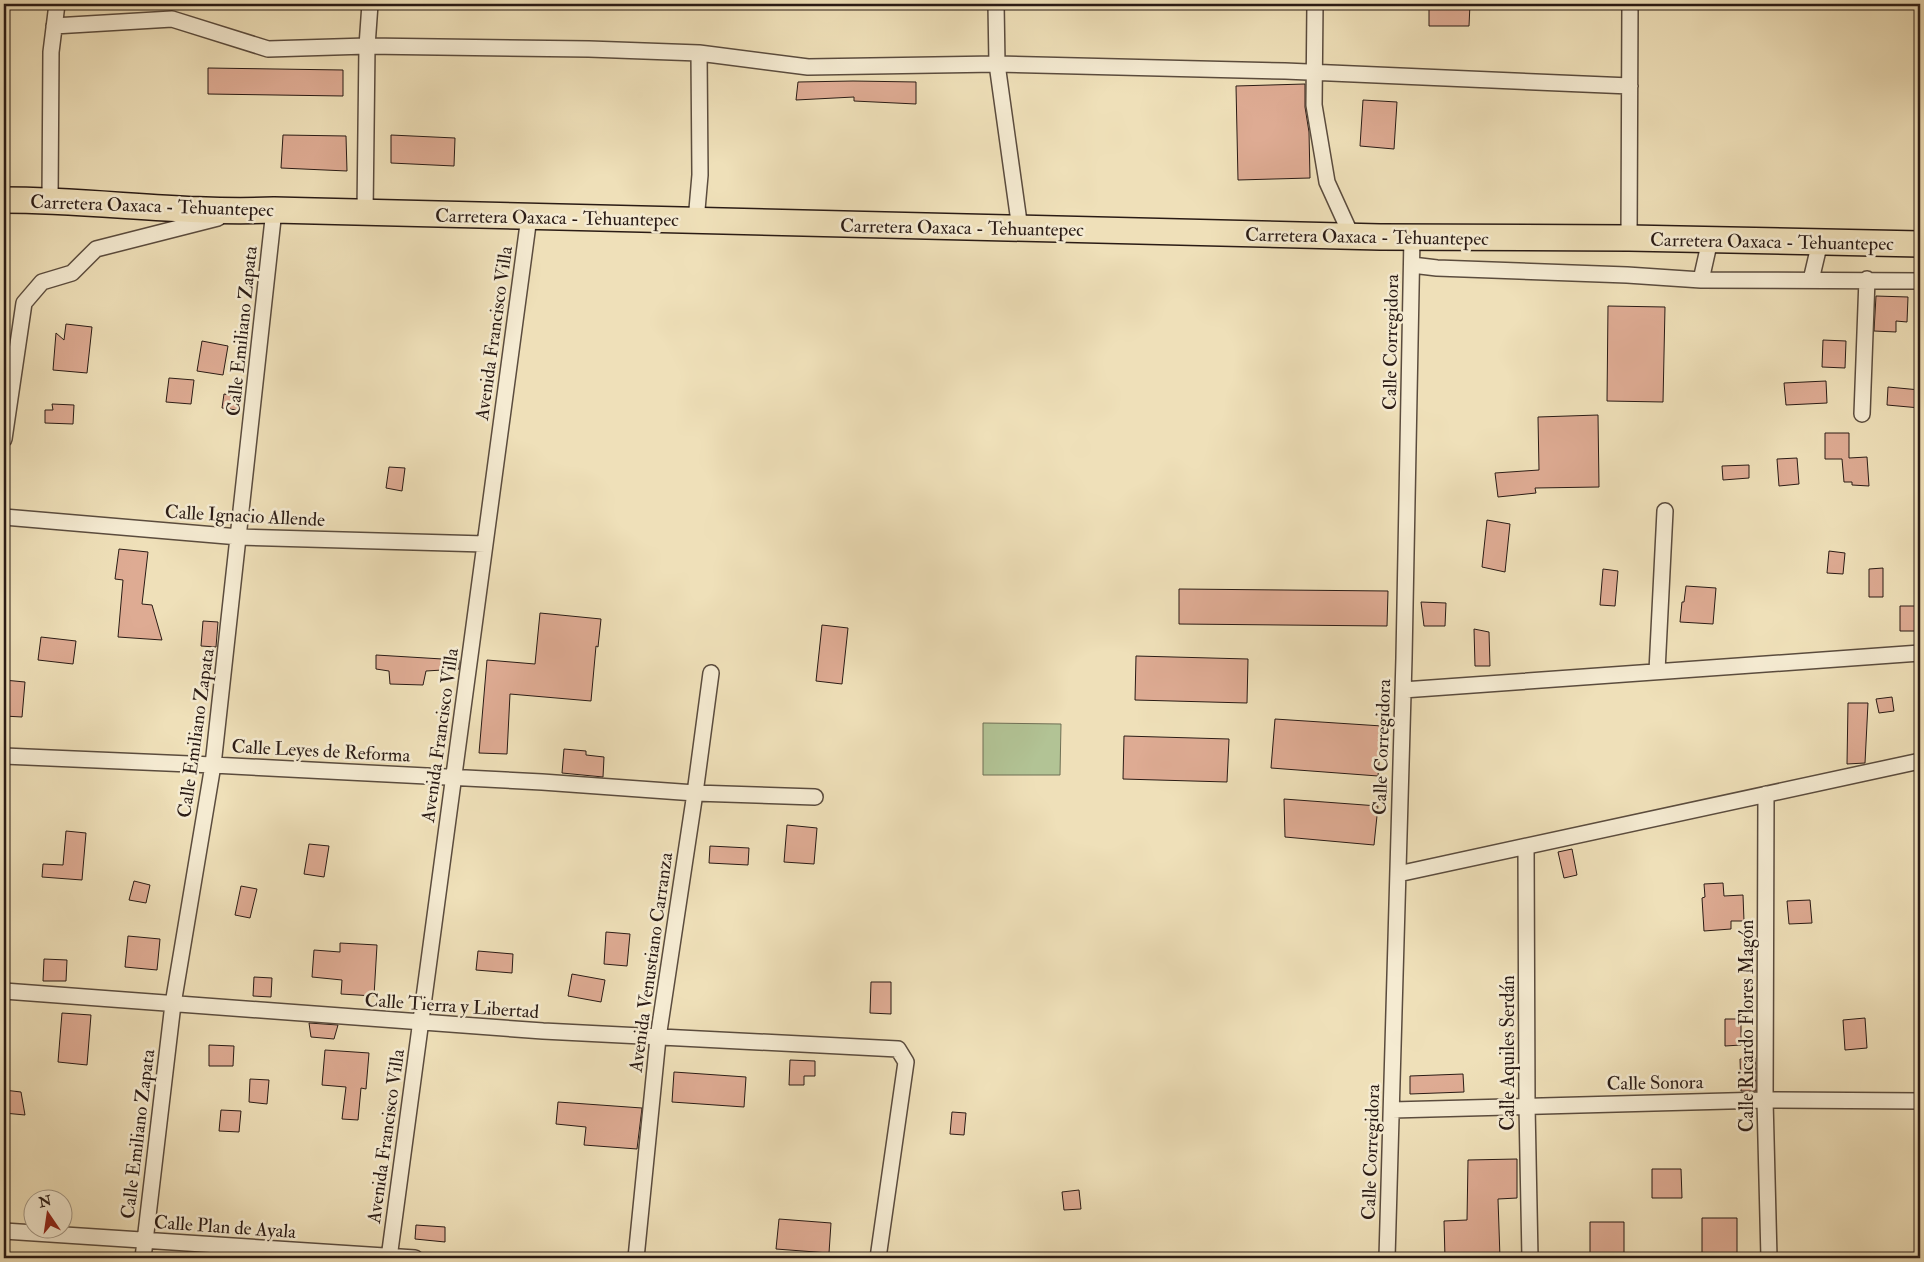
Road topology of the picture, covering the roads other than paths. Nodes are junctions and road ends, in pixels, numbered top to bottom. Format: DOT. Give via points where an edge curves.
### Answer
graph roads {
  1 [pos="57,4"];
  2 [pos="370,4"];
  3 [pos="996,4"];
  4 [pos="1315,4"];
  5 [pos="1630,4"];
  6 [pos="54,26"];
  7 [pos="367,46"];
  8 [pos="699,53"];
  9 [pos="997,64"];
  10 [pos="1314,73"];
  11 [pos="1630,86"];
  12 [pos="4,200"];
  13 [pos="50,200"];
  14 [pos="274,210"];
  15 [pos="240,212"];
  16 [pos="365,213"];
  17 [pos="529,217"];
  18 [pos="696,221"];
  19 [pos="1020,229"];
  20 [pos="1352,236"];
  21 [pos="1412,237"];
  22 [pos="1630,238"];
  23 [pos="1710,240"];
  24 [pos="1820,242"];
  25 [pos="1920,244"];
  26 [pos="1412,265"];
  27 [pos="1700,280"];
  28 [pos="1811,280"];
  29 [pos="1868,280"];
  30 [pos="1920,281"];
  31 [pos="1862,414"];
  32 [pos="4,439"];
  33 [pos="1665,511"];
  34 [pos="4,517"];
  35 [pos="239,537"];
  36 [pos="484,544"];
  37 [pos="1920,653"];
  38 [pos="1657,671"];
  39 [pos="711,673"];
  40 [pos="1403,690"];
  41 [pos="4,756"];
  42 [pos="1920,761"];
  43 [pos="213,764"];
  44 [pos="454,778"];
  45 [pos="695,793"];
  46 [pos="1766,794"];
  47 [pos="815,797"];
  48 [pos="1526,847"];
  49 [pos="1398,874"];
  50 [pos="4,991"];
  51 [pos="173,1004"];
  52 [pos="421,1023"];
  53 [pos="658,1038"];
  54 [pos="1765,1100"];
  55 [pos="1920,1101"];
  56 [pos="1527,1106"];
  57 [pos="1392,1110"];
  58 [pos="4,1231"];
  59 [pos="145,1241"];
  60 [pos="143,1258"];
  61 [pos="389,1258"];
  62 [pos="414,1258"];
  63 [pos="636,1258"];
  64 [pos="878,1258"];
  65 [pos="1387,1258"];
  66 [pos="1530,1258"];
  67 [pos="1769,1258"];
  1 -- 6 [label="street"];
  2 -- 7 [label="street"];
  3 -- 9 [label="street"];
  4 -- 10 [label="street"];
  5 -- 11 [label="street"];
  6 -- 7 [label="street" via="172,19 268,49"];
  6 -- 13 [label="street"];
  7 -- 8 [label="street"];
  7 -- 16 [label="street"];
  8 -- 9 [label="street" via="808,67"];
  8 -- 18 [label="street" via="700,175"];
  9 -- 10 [label="street"];
  9 -- 19 [label="street"];
  10 -- 11 [label="street"];
  10 -- 20 [label="street" via="1314,105 1327,182"];
  11 -- 22 [label="street"];
  12 -- 13 [label="main road, Carretera Oaxaca - Tehuantepec"];
  13 -- 15 [label="main road, Carretera Oaxaca - Tehuantepec"];
  14 -- 15 [label="main road, Carretera Oaxaca - Tehuantepec"];
  14 -- 16 [label="main road, Carretera Oaxaca - Tehuantepec"];
  14 -- 35 [label="street, Calle Emiliano Zapata"];
  15 -- 32 [label="street" via="96,249 72,273 42,282 24,303"];
  16 -- 17 [label="main road, Carretera Oaxaca - Tehuantepec"];
  17 -- 18 [label="main road, Carretera Oaxaca - Tehuantepec"];
  17 -- 36 [label="street, Avenida Francisco Villa"];
  18 -- 19 [label="main road, Carretera Oaxaca - Tehuantepec"];
  19 -- 20 [label="main road, Carretera Oaxaca - Tehuantepec"];
  20 -- 21 [label="main road, Carretera Oaxaca - Tehuantepec"];
  21 -- 22 [label="main road, Carretera Oaxaca - Tehuantepec"];
  21 -- 26 [label="street, Calle Corregidora"];
  22 -- 23 [label="main road, Carretera Oaxaca - Tehuantepec"];
  23 -- 24 [label="main road, Carretera Oaxaca - Tehuantepec"];
  23 -- 27 [label="street"];
  24 -- 25 [label="main road, Carretera Oaxaca - Tehuantepec"];
  24 -- 28 [label="street"];
  26 -- 27 [label="street"];
  26 -- 40 [label="street, Calle Corregidora"];
  27 -- 28 [label="street"];
  28 -- 29 [label="street"];
  29 -- 30 [label="street"];
  29 -- 31 [label="street"];
  33 -- 38 [label="street"];
  34 -- 35 [label="street, Calle Ignacio Allende"];
  35 -- 36 [label="street, Calle Ignacio Allende"];
  35 -- 43 [label="street, Calle Emiliano Zapata"];
  36 -- 44 [label="street, Avenida Francisco Villa"];
  37 -- 38 [label="street"];
  38 -- 40 [label="street"];
  39 -- 45 [label="street, Avenida Venustiano Carranza"];
  40 -- 49 [label="street, Calle Corregidora"];
  41 -- 43 [label="street, Calle Leyes de Reforma"];
  42 -- 46 [label="street"];
  43 -- 44 [label="street, Calle Leyes de Reforma"];
  43 -- 51 [label="street, Calle Emiliano Zapata"];
  44 -- 45 [label="street, Calle Leyes de Reforma"];
  44 -- 52 [label="street, Avenida Francisco Villa"];
  45 -- 47 [label="street, Calle Leyes de Reforma"];
  45 -- 53 [label="street, Avenida Venustiano Carranza"];
  46 -- 48 [label="street"];
  46 -- 54 [label="street, Calle Ricardo Flores Magón"];
  48 -- 49 [label="street"];
  48 -- 56 [label="street, Calle Aquiles Serdán"];
  49 -- 57 [label="street, Calle Corregidora"];
  50 -- 51 [label="street, Calle Tierra y Libertad"];
  51 -- 52 [label="street, Calle Tierra y Libertad"];
  51 -- 59 [label="street, Calle Emiliano Zapata"];
  52 -- 53 [label="street, Calle Tierra y Libertad"];
  52 -- 61 [label="street, Avenida Francisco Villa"];
  53 -- 63 [label="street, Avenida Venustiano Carranza"];
  53 -- 64 [label="street, Calle Tierra y Libertad" via="898,1049 906,1062"];
  54 -- 55 [label="street, Calle Sonora"];
  54 -- 56 [label="street, Calle Sonora"];
  54 -- 67 [label="street, Calle Ricardo Flores Magón"];
  56 -- 57 [label="street, Calle Sonora"];
  56 -- 66 [label="street, Calle Aquiles Serdán"];
  57 -- 65 [label="street, Calle Corregidora"];
  58 -- 59 [label="street, Calle Plan de Ayala"];
  59 -- 60 [label="street, Calle Emiliano Zapata"];
  59 -- 61 [label="street, Calle Plan de Ayala"];
  61 -- 62 [label="street, Calle Plan de Ayala"];
}
